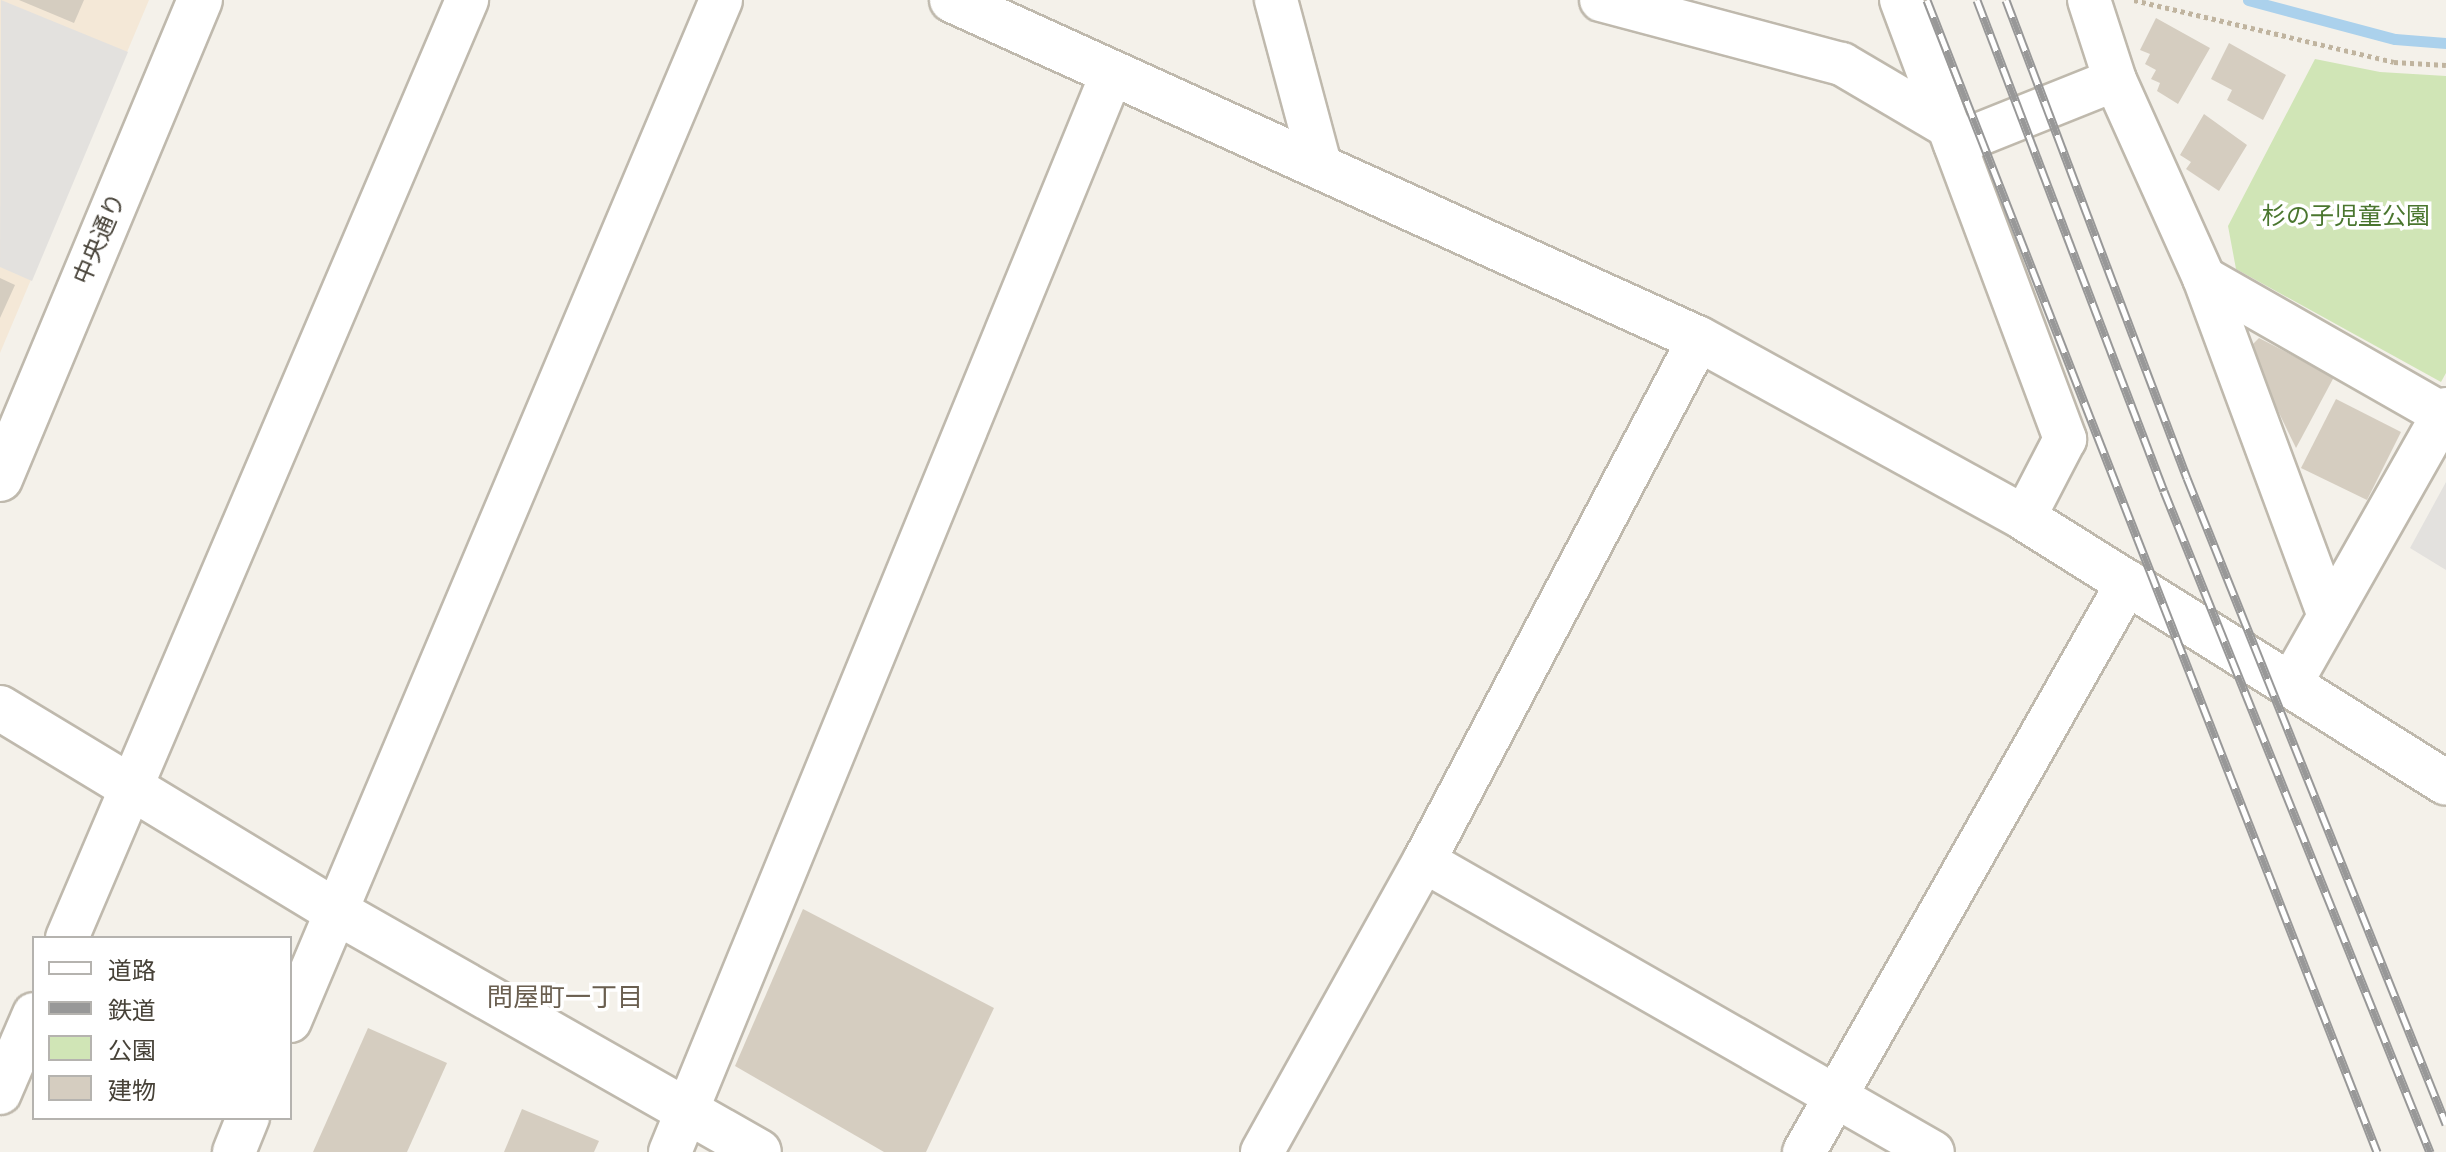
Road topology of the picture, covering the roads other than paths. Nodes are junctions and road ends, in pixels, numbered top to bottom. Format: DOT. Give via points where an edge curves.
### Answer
graph roads {
  1 [pos="200,0"];
  2 [pos="467,0"];
  3 [pos="721,0"];
  4 [pos="952,0"];
  5 [pos="1276,0"];
  6 [pos="1601,0"];
  7 [pos="1901,0"];
  8 [pos="2089,0"];
  9 [pos="1112,73"];
  10 [pos="2115,80"];
  11 [pos="1952,136"];
  12 [pos="1321,168"];
  13 [pos="2204,278"];
  14 [pos="1699,339"];
  15 [pos="2445,413"];
  16 [pos="0,479"];
  17 [pos="2024,518"];
  18 [pos="2128,582"];
  19 [pos="2329,616"];
  20 [pos="2290,685"];
  21 [pos="0,708"];
  22 [pos="2446,783"];
  23 [pos="132,789"];
  24 [pos="1424,861"];
  25 [pos="337,912"];
  26 [pos="68,936"];
  27 [pos="292,1016"];
  28 [pos="32,1019"];
  29 [pos="0,1093"];
  30 [pos="1834,1097"];
  31 [pos="688,1109"];
  32 [pos="247,1120"];
  33 [pos="234,1152"];
  34 [pos="670,1152"];
  35 [pos="759,1152"];
  36 [pos="1262,1152"];
  37 [pos="1804,1152"];
  38 [pos="1933,1152"];
  1 -- 16 [label="street, 中央通り"];
  2 -- 23 [label="street"];
  3 -- 25 [label="street"];
  4 -- 9 [label="street"];
  5 -- 12 [label="street"];
  6 -- 11 [label="street" via="1842,64"];
  7 -- 11 [label="street"];
  8 -- 10 [label="street"];
  9 -- 12 [label="street"];
  9 -- 31 [label="street"];
  10 -- 11 [label="street"];
  10 -- 13 [label="street"];
  11 -- 17 [label="street" via="2065,439"];
  12 -- 14 [label="street"];
  13 -- 15 [label="street"];
  13 -- 19 [label="street"];
  14 -- 17 [label="street"];
  14 -- 24 [label="street"];
  15 -- 19 [label="street"];
  17 -- 18 [label="street"];
  18 -- 20 [label="street"];
  18 -- 30 [label="street"];
  19 -- 20 [label="street"];
  20 -- 22 [label="street"];
  21 -- 23 [label="street"];
  23 -- 25 [label="street"];
  23 -- 26 [label="street"];
  24 -- 30 [label="street"];
  24 -- 36 [label="street"];
  25 -- 27 [label="street"];
  25 -- 31 [label="street"];
  28 -- 29 [label="street"];
  30 -- 37 [label="street"];
  30 -- 38 [label="street"];
  31 -- 34 [label="street"];
  31 -- 35 [label="street"];
  32 -- 33 [label="street"];
}
